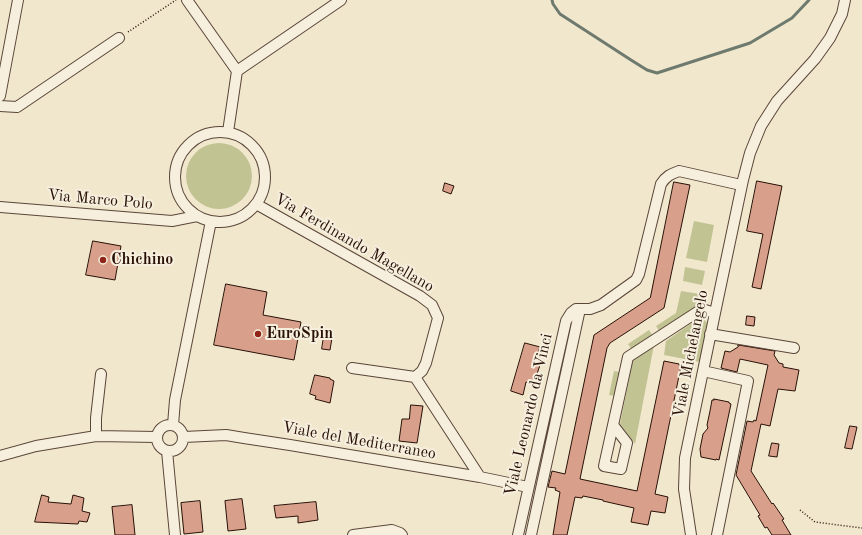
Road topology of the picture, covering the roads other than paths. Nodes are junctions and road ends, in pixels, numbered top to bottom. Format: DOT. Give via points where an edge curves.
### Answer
graph roads {
  1 [pos="18,0"];
  2 [pos="187,0"];
  3 [pos="341,0"];
  4 [pos="845,0"];
  5 [pos="119,38"];
  6 [pos="237,72"];
  7 [pos="0,96"];
  8 [pos="0,106"];
  9 [pos="228,132"];
  10 [pos="742,182"];
  11 [pos="256,204"];
  12 [pos="0,207"];
  13 [pos="197,216"];
  14 [pos="211,221"];
  15 [pos="580,309"];
  16 [pos="714,313"];
  17 [pos="710,334"];
  18 [pos="794,348"];
  19 [pos="352,368"];
  20 [pos="703,371"];
  21 [pos="101,374"];
  22 [pos="415,377"];
  23 [pos="173,425"];
  24 [pos="613,425"];
  25 [pos="96,436"];
  26 [pos="156,437"];
  27 [pos="184,437"];
  28 [pos="167,451"];
  29 [pos="0,456"];
  30 [pos="480,477"];
  31 [pos="528,487"];
  32 [pos="401,534"];
  33 [pos="175,535"];
  34 [pos="353,535"];
  35 [pos="518,535"];
  36 [pos="531,535"];
  37 [pos="691,535"];
  38 [pos="717,535"];
  1 -- 7 [label="street"];
  2 -- 6 [label="street"];
  3 -- 6 [label="street"];
  4 -- 10 [label="street, Viale Michelangelo" via="842,14 826,43 777,101 761,126"];
  5 -- 8 [label="street" via="17,107"];
  6 -- 9 [label="street"];
  9 -- 11 [label="street" via="251,144 264,167 265,180"];
  9 -- 13 [label="street" via="214,132 201,136 189,144 180,155 175,168 178,195 186,207"];
  10 -- 15 [label="street" via="680,171 665,178 661,184 636,280 601,305"];
  10 -- 16 [label="street, Viale Michelangelo"];
  11 -- 14 [label="street" via="236,219 224,222"];
  11 -- 22 [label="street, Via Ferdinando Magellano" via="420,296 432,306 438,318 426,363"];
  12 -- 13 [label="street, Via Marco Polo" via="172,222"];
  13 -- 14 [label="street"];
  14 -- 23 [label="street" via="175,400"];
  15 -- 31 [label="street, Viale Leonardo da Vinci" via="570,313 566,321"];
  15 -- 36 [label="street, Viale Leonardo da Vinci"];
  16 -- 17 [label="street, Viale Michelangelo"];
  16 -- 24 [label="street" via="702,309 628,357"];
  17 -- 18 [label="street"];
  17 -- 20 [label="street, Viale Michelangelo"];
  19 -- 22 [label="street"];
  20 -- 37 [label="street, Viale Michelangelo" via="685,458 684,489"];
  20 -- 38 [label="street" via="748,381"];
  21 -- 25 [label="street"];
  22 -- 30 [label="street"];
  23 -- 26 [label="street" via="164,426"];
  23 -- 27 [label="street" via="180,429"];
  25 -- 26 [label="street"];
  25 -- 29 [label="street" via="36,446"];
  26 -- 28 [label="street" via="159,446"];
  27 -- 28 [label="street" via="179,448"];
  27 -- 30 [label="street, Viale del Mediterraneo" via="238,437"];
  28 -- 33 [label="street"];
  30 -- 31 [label="street, Viale del Mediterraneo"];
  31 -- 35 [label="street, Viale Leonardo da Vinci"];
  32 -- 34 [label="street" via="392,530"];
}
